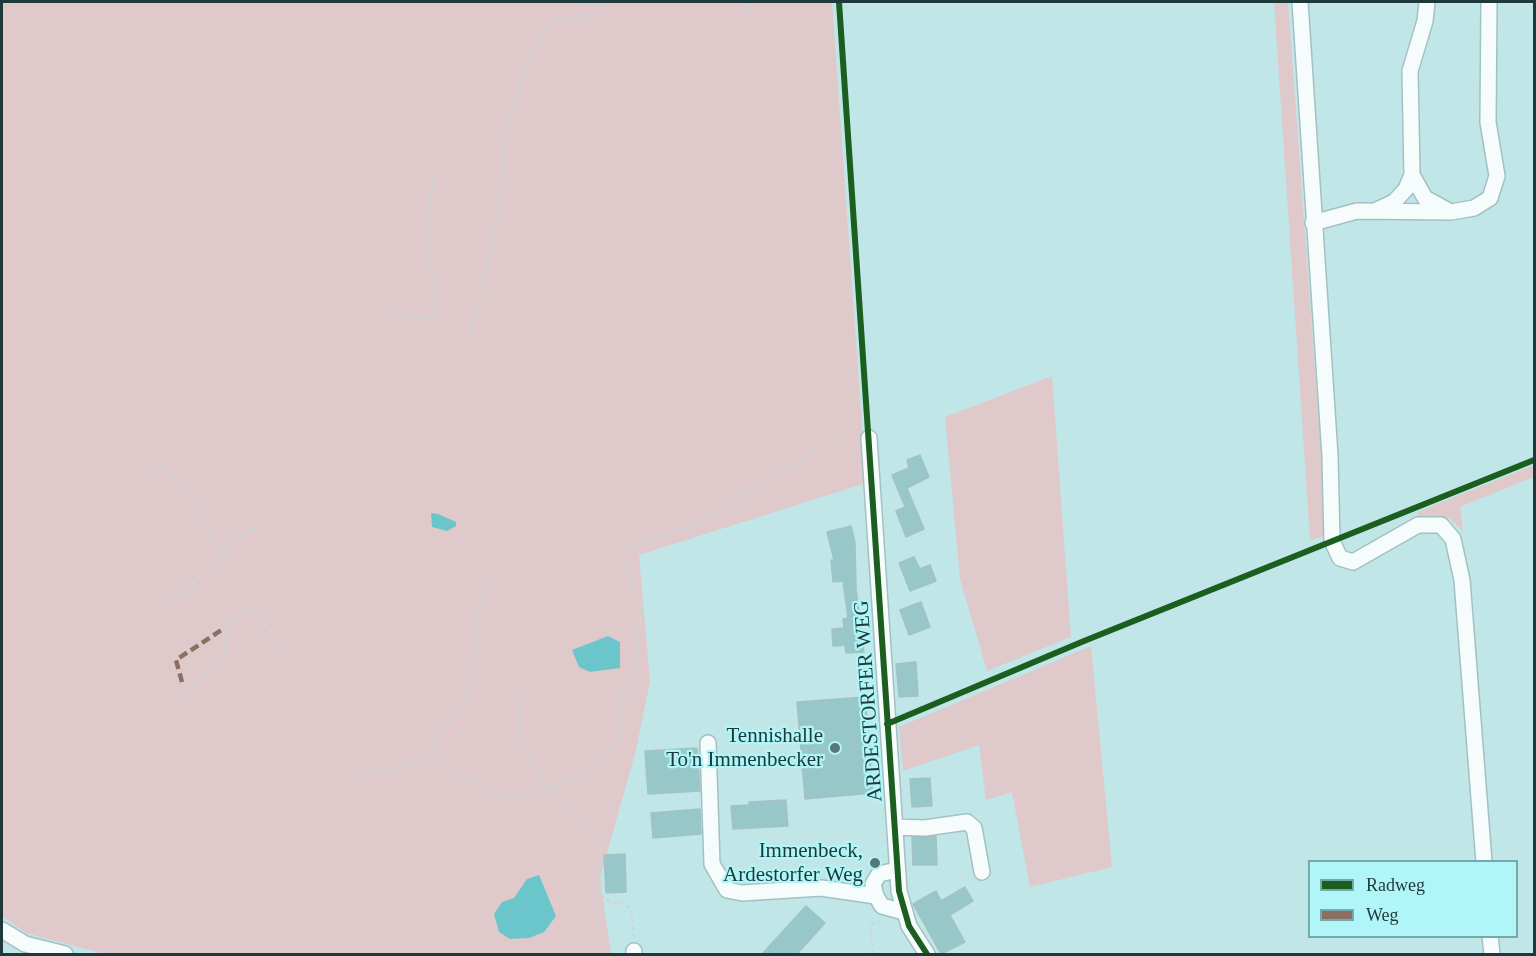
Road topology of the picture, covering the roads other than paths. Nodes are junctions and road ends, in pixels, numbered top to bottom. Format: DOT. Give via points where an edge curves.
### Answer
graph roads {
  1 [pos="1300,2"];
  2 [pos="1427,2"];
  3 [pos="1489,2"];
  4 [pos="1412,175"];
  5 [pos="1377,210"];
  6 [pos="1451,212"];
  7 [pos="1313,223"];
  8 [pos="869,438"];
  9 [pos="708,743"];
  10 [pos="895,827"];
  11 [pos="1484,860"];
  12 [pos="897,870"];
  13 [pos="982,872"];
  14 [pos="876,896"];
  15 [pos="904,912"];
  16 [pos="2,930"];
  17 [pos="1490,938"];
  18 [pos="19,948"];
  19 [pos="65,954"];
  20 [pos="927,954"];
  21 [pos="1492,954"];
  1 -- 7 [label="street"];
  2 -- 4 [label="street" via="1410,71"];
  3 -- 6 [label="street" via="1488,122 1497,176 1490,198 1473,208"];
  4 -- 5 [label="street" via="1394,202"];
  4 -- 6 [label="street" via="1425,198"];
  5 -- 6 [label="street"];
  5 -- 7 [label="street" via="1356,211"];
  7 -- 11 [label="street" via="1330,456 1332,541 1340,558 1353,562 1418,525 1442,525 1453,539 1462,580"];
  8 -- 10 [label="street, ARDESTORFER WEG"];
  9 -- 14 [label="street" via="712,864 726,890 821,888"];
  10 -- 12 [label="street, ARDESTORFER WEG"];
  10 -- 13 [label="street" via="933,828 967,822 974,828"];
  12 -- 14 [label="street" via="879,874 873,884"];
  12 -- 15 [label="street, ARDESTORFER WEG"];
  14 -- 15 [label="street" via="882,906"];
  15 -- 20 [label="street, ARDESTORFER WEG"];
  16 -- 18 [label="street"];
  17 -- 21 [label="street"];
  18 -- 19 [label="street"];
}
